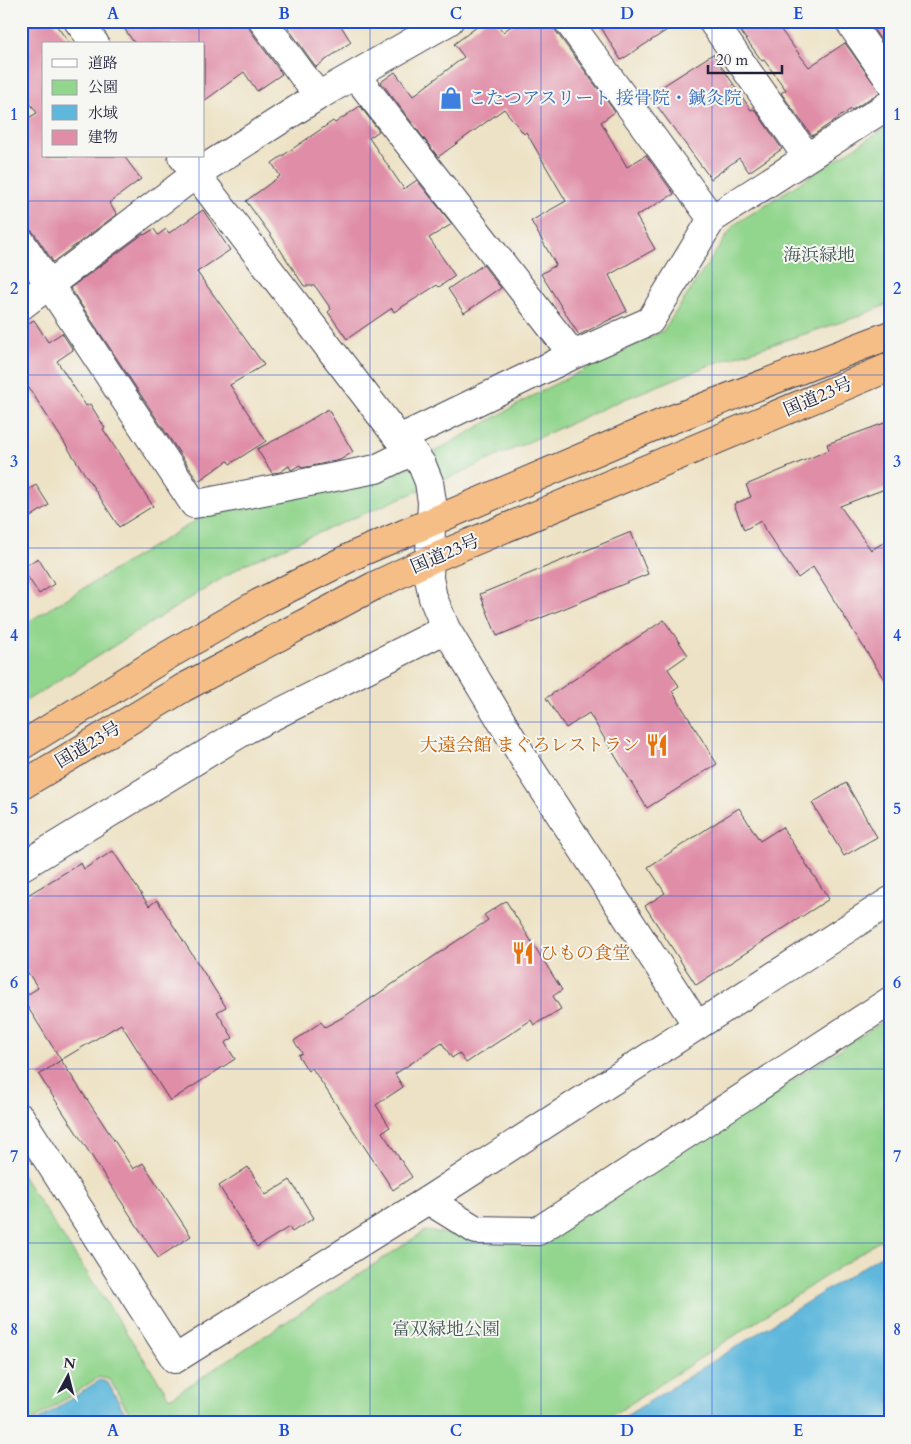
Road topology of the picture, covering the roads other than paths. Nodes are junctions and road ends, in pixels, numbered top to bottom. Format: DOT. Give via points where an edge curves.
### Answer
graph roads {
  1 [pos="78,21"];
  2 [pos="263,21"];
  3 [pos="449,21"];
  4 [pos="568,21"];
  5 [pos="712,21"];
  6 [pos="849,21"];
  7 [pos="94,42"];
  8 [pos="356,76"];
  9 [pos="890,81"];
  10 [pos="318,96"];
  11 [pos="890,104"];
  12 [pos="205,156"];
  13 [pos="807,157"];
  14 [pos="202,158"];
  15 [pos="189,165"];
  16 [pos="712,219"];
  17 [pos="21,242"];
  18 [pos="50,284"];
  19 [pos="21,306"];
  20 [pos="890,335"];
  21 [pos="573,355"];
  22 [pos="890,367"];
  23 [pos="406,445"];
  24 [pos="432,522"];
  25 [pos="429,560"];
  26 [pos="446,629"];
  27 [pos="21,746"];
  28 [pos="21,786"];
  29 [pos="21,866"];
  30 [pos="890,901"];
  31 [pos="890,1001"];
  32 [pos="697,1025"];
  33 [pos="21,1118"];
  34 [pos="428,1200"];
  1 -- 7 [label="street"];
  2 -- 10 [label="street"];
  3 -- 8 [label="street"];
  4 -- 16 [label="street"];
  5 -- 13 [label="street"];
  6 -- 9 [label="street"];
  8 -- 10 [label="street"];
  8 -- 21 [label="street"];
  10 -- 12 [label="street"];
  11 -- 13 [label="street"];
  13 -- 16 [label="street"];
  14 -- 15 [label="street"];
  15 -- 18 [label="street"];
  15 -- 23 [label="street"];
  16 -- 21 [label="street" via="650,321"];
  17 -- 18 [label="street"];
  18 -- 19 [label="street"];
  18 -- 23 [label="street" via="194,504 376,469"];
  20 -- 24 [label="highway, 国道23号" via="660,424"];
  21 -- 23 [label="street"];
  22 -- 25 [label="highway, 国道23号"];
  23 -- 24 [label="street" via="422,465 429,482"];
  24 -- 25 [label="street"];
  24 -- 27 [label="highway, 国道23号" via="359,553 259,603"];
  25 -- 26 [label="street" via="433,598"];
  25 -- 28 [label="highway, 国道23号" via="183,688"];
  26 -- 29 [label="street" via="247,729"];
  26 -- 32 [label="street" via="526,762"];
  30 -- 32 [label="street"];
  31 -- 34 [label="street" via="538,1231 476,1230"];
  32 -- 34 [label="street"];
  33 -- 34 [label="street" via="175,1359"];
}
